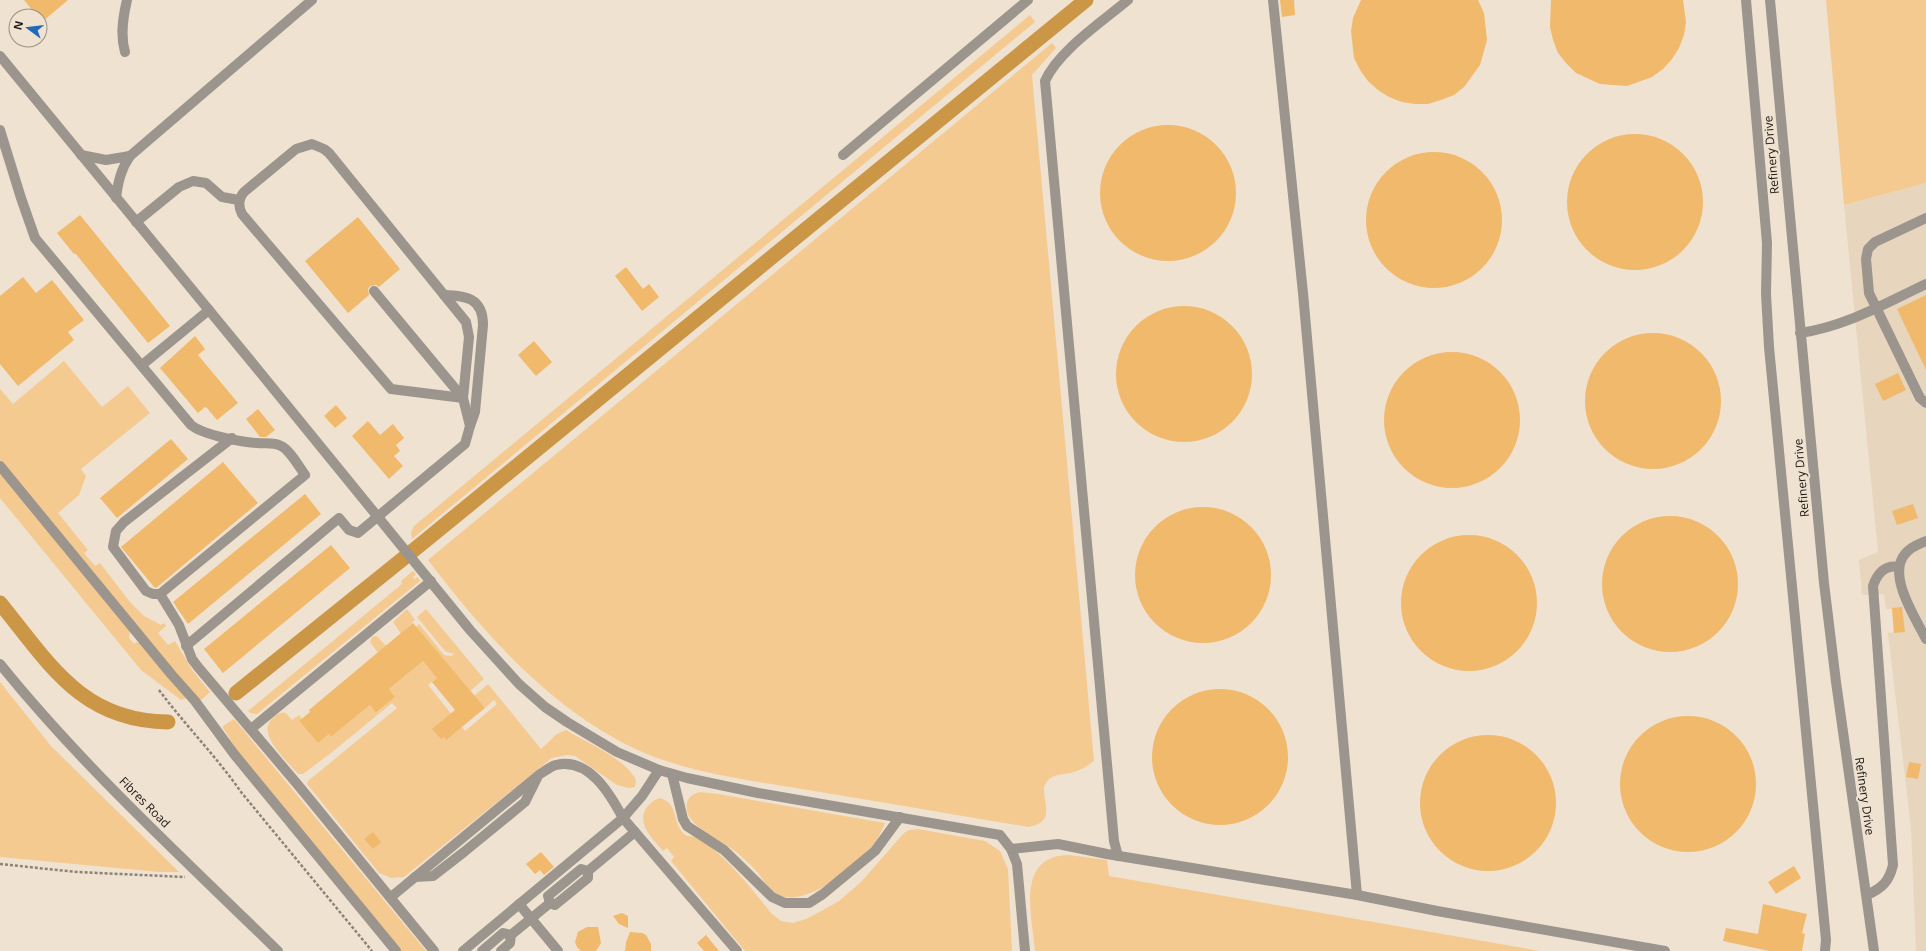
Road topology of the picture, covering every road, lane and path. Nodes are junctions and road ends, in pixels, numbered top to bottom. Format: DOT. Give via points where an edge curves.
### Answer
graph roads {
  1 [pos="127,0"];
  2 [pos="312,0"];
  3 [pos="1028,0"];
  4 [pos="1128,0"];
  5 [pos="1274,0"];
  6 [pos="1746,0"];
  7 [pos="1770,0"];
  8 [pos="125,52"];
  9 [pos="0,56"];
  10 [pos="0,130"];
  11 [pos="843,154"];
  12 [pos="81,155"];
  13 [pos="130,156"];
  14 [pos="116,198"];
  15 [pos="239,200"];
  16 [pos="1926,218"];
  17 [pos="136,222"];
  18 [pos="1926,284"];
  19 [pos="374,291"];
  20 [pos="444,295"];
  21 [pos="1876,308"];
  22 [pos="209,310"];
  23 [pos="1800,333"];
  24 [pos="142,365"];
  25 [pos="463,398"];
  26 [pos="1926,403"];
  27 [pos="470,426"];
  28 [pos="232,438"];
  29 [pos="0,466"];
  30 [pos="379,517"];
  31 [pos="1926,541"];
  32 [pos="1898,567"];
  33 [pos="431,581"];
  34 [pos="160,594"];
  35 [pos="1926,639"];
  36 [pos="186,646"];
  37 [pos="0,664"];
  38 [pos="159,690"];
  39 [pos="251,729"];
  40 [pos="659,770"];
  41 [pos="672,774"];
  42 [pos="900,817"];
  43 [pos="623,818"];
  44 [pos="635,832"];
  45 [pos="1011,849"];
  46 [pos="1118,856"];
  47 [pos="0,864"];
  48 [pos="199,874"];
  49 [pos="1357,895"];
  50 [pos="1867,895"];
  51 [pos="391,897"];
  52 [pos="519,904"];
  53 [pos="531,918"];
  54 [pos="511,935"];
  55 [pos="278,951"];
  56 [pos="372,951"];
  57 [pos="396,951"];
  58 [pos="434,951"];
  59 [pos="463,951"];
  60 [pos="482,951"];
  61 [pos="501,951"];
  62 [pos="558,951"];
  63 [pos="737,951"];
  64 [pos="1025,951"];
  65 [pos="1665,951"];
  66 [pos="1825,951"];
  67 [pos="1874,951"];
  1 -- 8 [label="street" via="122,28"];
  2 -- 13 [label="street"];
  3 -- 11 [label="street"];
  4 -- 46 [label="street" via="1065,52 1045,81"];
  5 -- 49 [label="street"];
  6 -- 66 [label="street" via="1767,243 1769,347 1826,940"];
  7 -- 23 [label="street, Refinery Drive"];
  9 -- 12 [label="street"];
  10 -- 24 [label="street" via="35,238"];
  12 -- 13 [label="street" via="106,160"];
  12 -- 14 [label="street"];
  13 -- 14 [label="street" via="122,168"];
  14 -- 17 [label="street"];
  15 -- 17 [label="street" via="222,197 206,183 193,181 179,187"];
  15 -- 20 [label="street" via="244,192 296,149 306,145 318,146 329,154"];
  15 -- 25 [label="street" via="242,214 391,389"];
  16 -- 21 [label="street" via="1875,242 1868,249 1866,259 1869,293"];
  17 -- 22 [label="street"];
  18 -- 21 [label="street"];
  19 -- 25 [label="street"];
  20 -- 25 [label="street" via="468,328"];
  20 -- 27 [label="street" via="469,298 482,312 483,325 474,412"];
  21 -- 23 [label="street" via="1817,331"];
  21 -- 26 [label="street" via="1920,398"];
  22 -- 24 [label="street"];
  22 -- 30 [label="street"];
  23 -- 50 [label="street, Refinery Drive" via="1824,583"];
  24 -- 28 [label="street" via="197,430"];
  25 -- 27 [label="street"];
  27 -- 30 [label="street" via="468,438 462,448"];
  28 -- 34 [label="street" via="124,522 116,531 113,547 146,591"];
  28 -- 34 [label="street" via="283,446 305,475"];
  29 -- 57 [label="street" via="195,701 234,754"];
  30 -- 33 [label="street"];
  30 -- 36 [label="street" via="358,533 349,530 339,518"];
  31 -- 32 [label="street" via="1910,548"];
  32 -- 35 [label="street" via="1900,584"];
  32 -- 50 [label="street" via="1883,569 1873,586 1893,865 1886,884"];
  33 -- 39 [label="street"];
  33 -- 40 [label="street" via="496,660 545,707 618,752"];
  34 -- 36 [label="street" via="179,625"];
  36 -- 39 [label="street" via="192,659"];
  37 -- 48 [label="street, Fibres Road" via="88,764"];
  38 -- 56 [label="path"];
  39 -- 51 [label="street"];
  40 -- 41 [label="street"];
  40 -- 43 [label="street"];
  41 -- 42 [label="street" via="758,793"];
  41 -- 42 [label="street" via="687,826 724,850 772,897 784,903 809,903 823,894 875,851"];
  42 -- 45 [label="street" via="996,834"];
  43 -- 44 [label="street"];
  43 -- 51 [label="street" via="609,793 594,777 578,766 555,765 540,774"];
  43 -- 52 [label="street"];
  44 -- 53 [label="street" via="588,871 588,878 555,905 550,902"];
  44 -- 63 [label="street"];
  45 -- 46 [label="street" via="1058,844"];
  45 -- 64 [label="street" via="1019,873"];
  46 -- 49 [label="street"];
  47 -- 48 [label="path" via="77,872 182,878"];
  48 -- 55 [label="street, Fibres Road"];
  49 -- 65 [label="street"];
  50 -- 67 [label="street, Refinery Drive"];
  51 -- 58 [label="street"];
  52 -- 53 [label="street"];
  52 -- 59 [label="street"];
  53 -- 54 [label="street"];
  53 -- 62 [label="street"];
  54 -- 60 [label="street" via="503,934"];
  54 -- 61 [label="street" via="510,943"];
}
